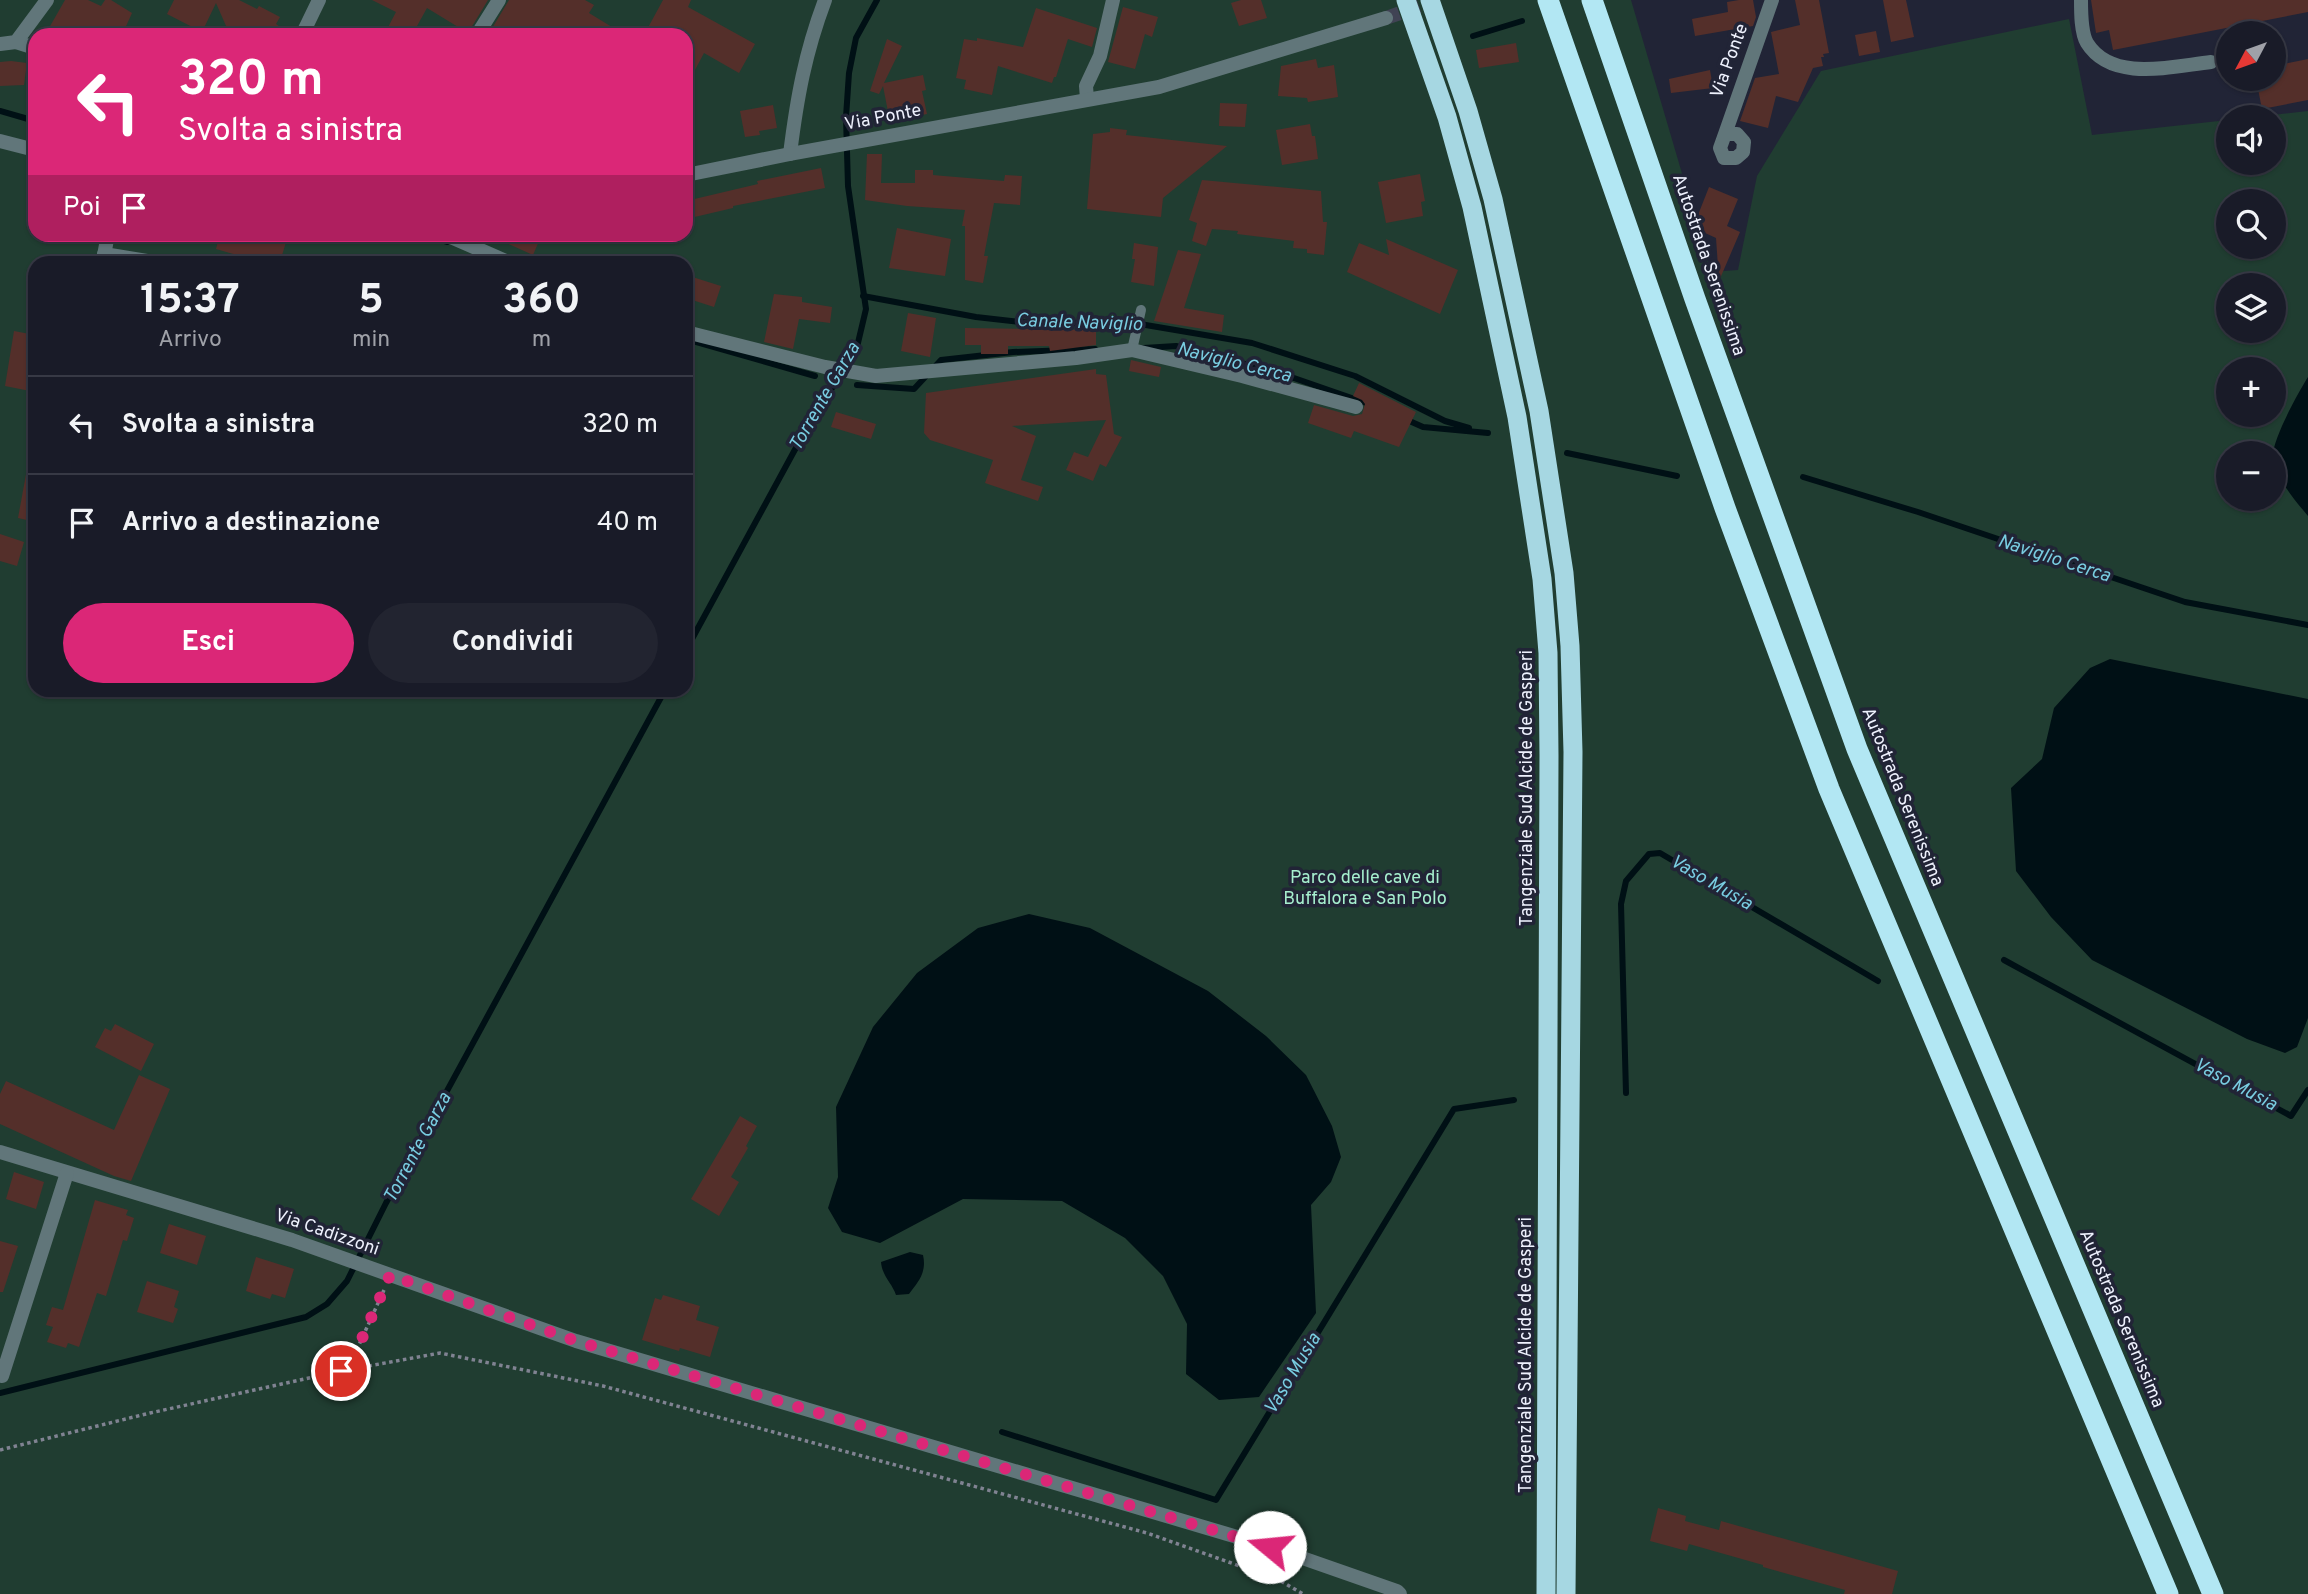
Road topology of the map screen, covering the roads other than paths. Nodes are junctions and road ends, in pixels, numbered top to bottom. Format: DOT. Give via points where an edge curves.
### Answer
graph roads {
  1 [pos="47,0"];
  2 [pos="319,0"];
  3 [pos="499,0"];
  4 [pos="825,0"];
  5 [pos="1113,0"];
  6 [pos="1406,0"];
  7 [pos="1430,0"];
  8 [pos="1548,0"];
  9 [pos="1592,0"];
  10 [pos="1772,0"];
  11 [pos="2081,0"];
  12 [pos="1386,18"];
  13 [pos="305,28"];
  14 [pos="481,28"];
  15 [pos="16,42"];
  16 [pos="0,44"];
  17 [pos="28,46"];
  18 [pos="2211,62"];
  19 [pos="1087,99"];
  20 [pos="1725,134"];
  21 [pos="0,141"];
  22 [pos="28,148"];
  23 [pos="790,154"];
  24 [pos="693,174"];
  25 [pos="462,242"];
  26 [pos="494,256"];
  27 [pos="1141,310"];
  28 [pos="693,334"];
  29 [pos="1132,350"];
  30 [pos="1356,407"];
  31 [pos="0,1152"];
  32 [pos="67,1173"];
  33 [pos="2,1376"];
  34 [pos="1400,1594"];
  35 [pos="1546,1594"];
  36 [pos="1566,1594"];
  37 [pos="2168,1594"];
  38 [pos="2213,1594"];
  1 -- 15 [label="street"];
  2 -- 13 [label="street"];
  3 -- 14 [label="street"];
  4 -- 23 [label="street" via="799,85"];
  5 -- 19 [label="street" via="1100,56 1086,86"];
  6 -- 35 [label="highway, Tangenziale Sud Alcide de Gasperi" via="1472,206 1517,417 1542,579 1549,756"];
  7 -- 36 [label="highway" via="1493,200 1539,411 1564,573 1573,752"];
  8 -- 37 [label="highway" via="1725,508 1829,789"];
  9 -- 38 [label="highway, Autostrada Serenissima" via="1857,749"];
  10 -- 20 [label="street, Via Ponte"];
  11 -- 18 [label="street" via="2086,41 2100,58 2134,70"];
  12 -- 19 [label="street, Via Ponte" via="1159,87"];
  15 -- 16 [label="street"];
  15 -- 17 [label="street"];
  19 -- 23 [label="street, Via Ponte"];
  21 -- 22 [label="street"];
  23 -- 24 [label="street, Via Ponte"];
  25 -- 26 [label="street"];
  27 -- 29 [label="lane"];
  28 -- 29 [label="street" via="825,368 876,376"];
  29 -- 30 [label="street"];
  31 -- 32 [label="street, Via Cadizzoni"];
  32 -- 33 [label="street"];
  32 -- 34 [label="street, Via Cadizzoni" via="292,1240 576,1341 1257,1543"];
}
